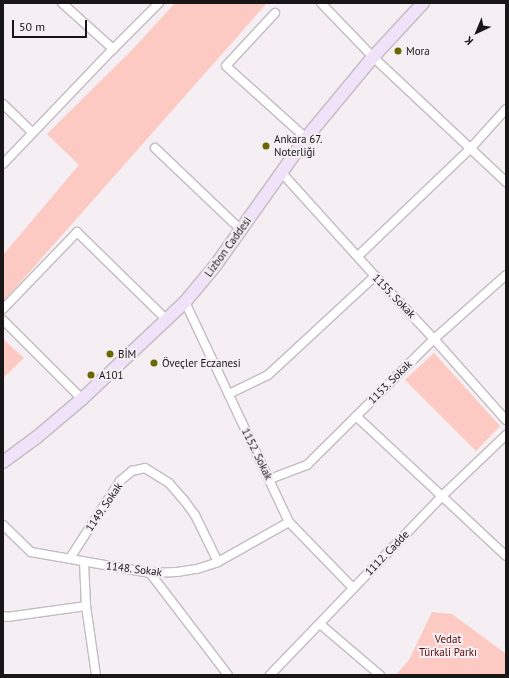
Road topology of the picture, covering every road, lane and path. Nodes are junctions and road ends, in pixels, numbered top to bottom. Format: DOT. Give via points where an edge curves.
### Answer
graph roads {
  1 [pos="62,3"];
  2 [pos="160,3"];
  3 [pos="321,3"];
  4 [pos="423,3"];
  5 [pos="275,13"];
  6 [pos="113,49"];
  7 [pos="373,57"];
  8 [pos="3,104"];
  9 [pos="506,110"];
  10 [pos="32,132"];
  11 [pos="306,138"];
  12 [pos="155,148"];
  13 [pos="470,149"];
  14 [pos="3,164"];
  15 [pos="281,172"];
  16 [pos="506,182"];
  17 [pos="241,230"];
  18 [pos="358,256"];
  19 [pos="506,275"];
  20 [pos="375,276"];
  21 [pos="185,302"];
  22 [pos="3,309"];
  23 [pos="3,320"];
  24 [pos="167,320"];
  25 [pos="434,338"];
  26 [pos="229,394"];
  27 [pos="82,399"];
  28 [pos="356,416"];
  29 [pos="506,420"];
  30 [pos="506,435"];
  31 [pos="3,462"];
  32 [pos="270,479"];
  33 [pos="441,497"];
  34 [pos="289,522"];
  35 [pos="3,525"];
  36 [pos="506,556"];
  37 [pos="70,558"];
  38 [pos="84,562"];
  39 [pos="218,562"];
  40 [pos="150,573"];
  41 [pos="353,588"];
  42 [pos="86,606"];
  43 [pos="3,616"];
  44 [pos="320,624"];
  45 [pos="96,675"];
  46 [pos="228,675"];
  47 [pos="270,675"];
  48 [pos="380,675"];
  1 -- 6 [label="street"];
  2 -- 6 [label="street"];
  3 -- 7 [label="street"];
  4 -- 7 [label="main road, Lizbon Caddesi"];
  5 -- 11 [label="street" via="226,66"];
  6 -- 10 [label="street"];
  7 -- 11 [label="main road, Lizbon Caddesi"];
  7 -- 13 [label="street"];
  8 -- 10 [label="street"];
  9 -- 13 [label="street"];
  10 -- 14 [label="street"];
  11 -- 15 [label="main road, Lizbon Caddesi"];
  12 -- 17 [label="street"];
  13 -- 16 [label="street"];
  13 -- 18 [label="street"];
  15 -- 17 [label="main road, Lizbon Caddesi"];
  15 -- 18 [label="street, 1155. Sokak"];
  17 -- 21 [label="main road, Lizbon Caddesi" via="216,266"];
  18 -- 20 [label="street, 1155. Sokak"];
  19 -- 25 [label="street, 1153. Sokak"];
  20 -- 25 [label="street, 1155. Sokak"];
  20 -- 26 [label="street" via="268,375"];
  21 -- 24 [label="main road, Lizbon Caddesi"];
  21 -- 26 [label="street, 1152. Sokak"];
  22 -- 24 [label="street" via="77,232"];
  23 -- 27 [label="street"];
  24 -- 27 [label="main road, Lizbon Caddesi"];
  25 -- 28 [label="street, 1153. Sokak"];
  25 -- 29 [label="street, 1155. Sokak"];
  26 -- 32 [label="street, 1152. Sokak"];
  27 -- 31 [label="main road, Lizbon Caddesi"];
  28 -- 32 [label="street, 1153. Sokak" via="307,466"];
  28 -- 33 [label="street"];
  30 -- 33 [label="street, 1112. Cadde"];
  32 -- 34 [label="street, 1152. Sokak"];
  33 -- 36 [label="street"];
  33 -- 41 [label="street, 1112. Cadde"];
  34 -- 39 [label="street, 1148. Sokak"];
  34 -- 41 [label="street, 1152. Sokak"];
  35 -- 37 [label="street, 1148. Sokak" via="31,552"];
  37 -- 38 [label="street, 1148. Sokak"];
  37 -- 39 [label="street, 1149. Sokak" via="120,481 132,471 145,468 169,483 184,500 195,515"];
  38 -- 40 [label="street, 1148. Sokak"];
  38 -- 42 [label="street"];
  39 -- 40 [label="street, 1148. Sokak" via="197,569"];
  40 -- 46 [label="street"];
  41 -- 44 [label="street, 1112. Cadde"];
  42 -- 43 [label="street"];
  42 -- 45 [label="street"];
  44 -- 47 [label="street, 1112. Cadde"];
  44 -- 48 [label="street"];
}
